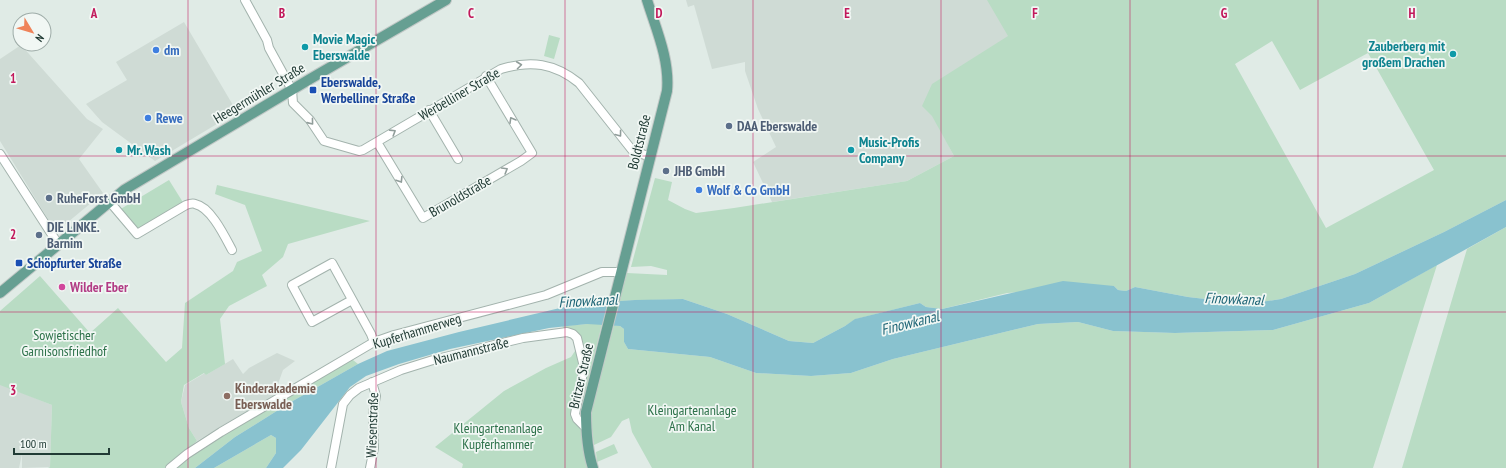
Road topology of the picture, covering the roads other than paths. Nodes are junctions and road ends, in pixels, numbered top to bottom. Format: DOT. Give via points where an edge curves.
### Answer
graph roads {
  1 [pos="245,0"];
  2 [pos="446,0"];
  3 [pos="647,0"];
  4 [pos="486,76"];
  5 [pos="292,90"];
  6 [pos="429,110"];
  7 [pos="377,142"];
  8 [pos="1,157"];
  9 [pos="650,157"];
  10 [pos="458,159"];
  11 [pos="109,202"];
  12 [pos="58,244"];
  13 [pos="232,250"];
  14 [pos="620,272"];
  15 [pos="616,292"];
  16 [pos="0,293"];
  17 [pos="352,300"];
  18 [pos="374,342"];
  19 [pos="372,382"];
  20 [pos="586,428"];
  21 [pos="170,468"];
  22 [pos="331,468"];
  23 [pos="370,468"];
  24 [pos="593,468"];
  1 -- 5 [label="street, Werbelliner Straße"];
  2 -- 5 [label="main road, Heegermühler Straße"];
  3 -- 9 [label="main road, Boldtstraße" via="666,65 668,81"];
  4 -- 6 [label="street, Werbelliner Straße"];
  7 -- 4 [label="street, Brunoldstraße, one-way" via="423,218 532,153"];
  4 -- 9 [label="street, Werbelliner Straße, one-way" via="518,64 538,64 555,68 571,76 585,89 632,150"];
  5 -- 7 [label="street, Werbelliner Straße, one-way" via="293,104 310,120 324,141 359,151"];
  5 -- 11 [label="main road, Heegermühler Straße" via="124,190"];
  7 -- 6 [label="street, Werbelliner Straße, one-way"];
  6 -- 10 [label="street"];
  8 -- 12 [label="street"];
  9 -- 14 [label="main road, Boldtstraße"];
  11 -- 12 [label="main road, Heegermühler Straße"];
  11 -- 13 [label="street" via="137,234 186,205 195,204 205,208"];
  12 -- 16 [label="main road, Heegermühler Straße"];
  14 -- 15 [label="main road, Boldtstraße"];
  14 -- 18 [label="street, Kupferhammerweg" via="602,272 546,295"];
  15 -- 20 [label="main road, Britzer Straße" via="586,412"];
  17 -- 17 [label="street" via="332,263 292,285 312,322"];
  17 -- 18 [label="street"];
  18 -- 21 [label="street, Kupferhammerweg" via="221,432"];
  19 -- 20 [label="street, Naumannstraße" via="433,360 523,338 567,332 577,338 584,367 575,414"];
  19 -- 22 [label="street, Naumannstraße" via="359,388 343,404"];
  19 -- 23 [label="street, Wiesenstraße" via="376,396 373,413 374,448"];
  20 -- 24 [label="main road, Britzer Straße"];
}
